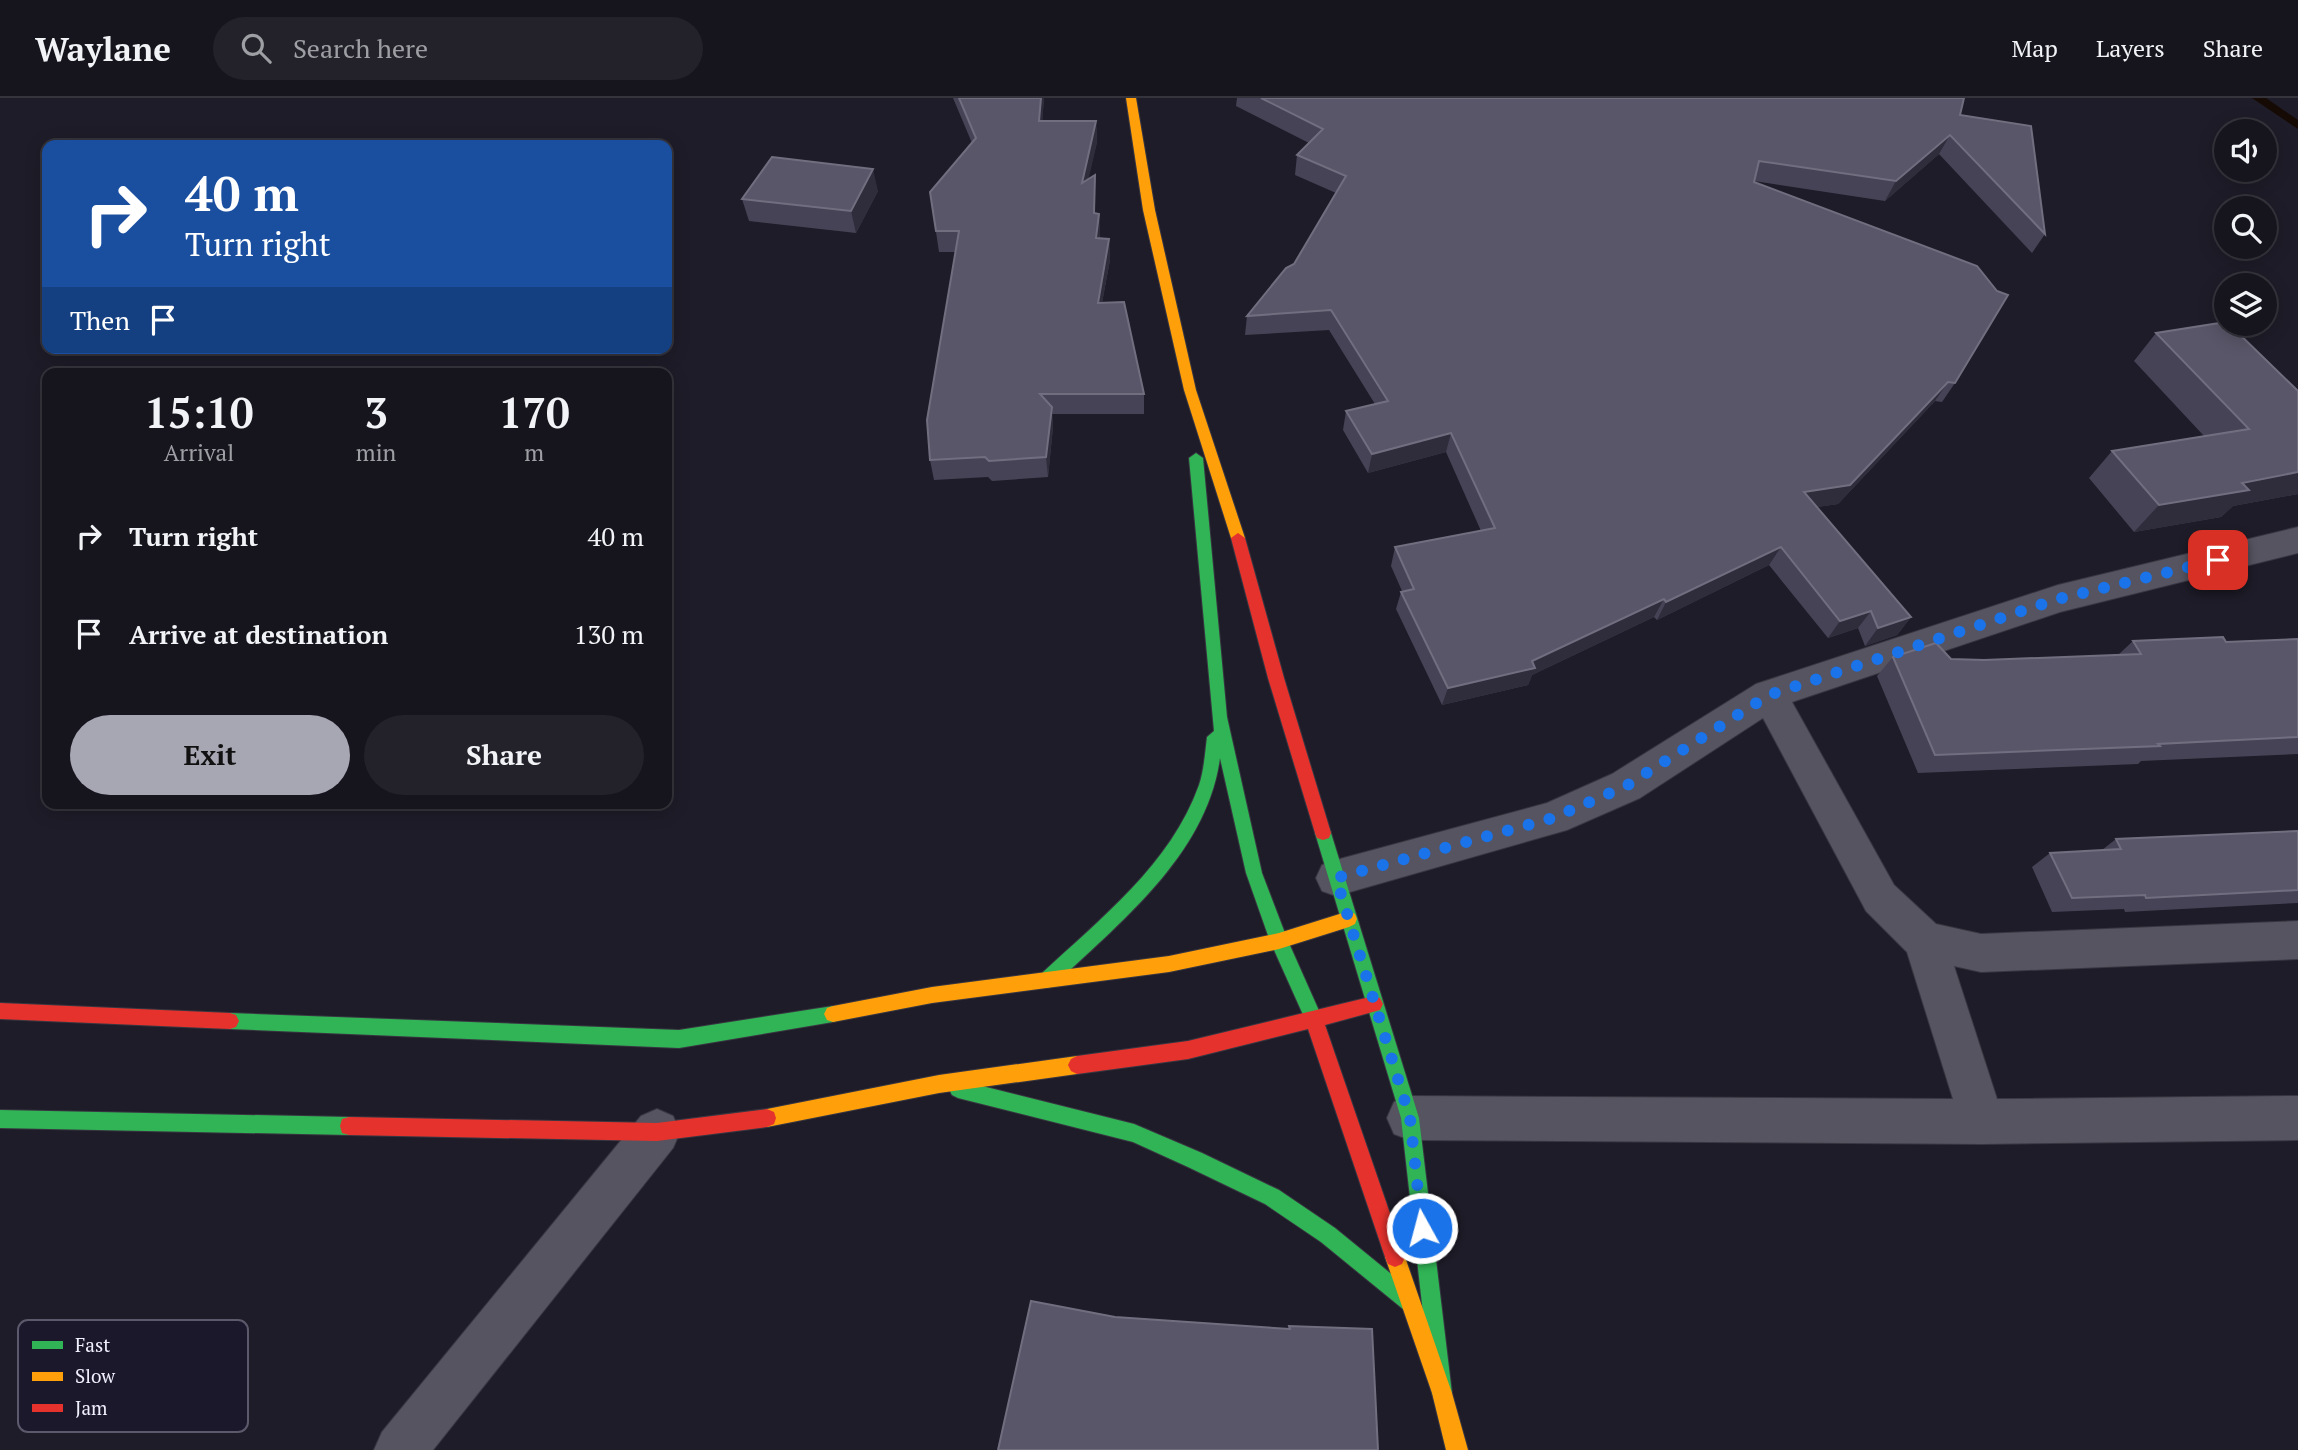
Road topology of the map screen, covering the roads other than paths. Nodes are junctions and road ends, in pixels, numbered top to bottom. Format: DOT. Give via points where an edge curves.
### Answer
graph roads {
  1 [pos="1131,98"];
  2 [pos="1190,390"];
  3 [pos="2298,540"];
  4 [pos="1769,695"];
  5 [pos="1219,717"];
  6 [pos="1336,878"];
  7 [pos="1349,919"];
  8 [pos="1279,940"];
  9 [pos="2298,940"];
  10 [pos="1924,941"];
  11 [pos="1047,980"];
  12 [pos="1374,1004"];
  13 [pos="0,1011"];
  14 [pos="1314,1020"];
  15 [pos="939,1084"];
  16 [pos="1410,1118"];
  17 [pos="2298,1118"];
  18 [pos="0,1119"];
  19 [pos="1982,1122"];
  20 [pos="657,1132"];
  21 [pos="1410,1302"];
  22 [pos="1442,1394"];
  23 [pos="400,1450"];
  24 [pos="1457,1450"];
  1 -- 2 [label="street" via="1149,211"];
  2 -- 5 [label="street"];
  2 -- 6 [label="street" via="1235,528"];
  3 -- 4 [label="street" via="2058,599"];
  4 -- 6 [label="street" via="1626,786 1553,818"];
  4 -- 10 [label="street" via="1880,898"];
  5 -- 8 [label="street" via="1254,873"];
  5 -- 11 [label="street" via="1207,787 1176,849 1151,881"];
  6 -- 7 [label="street"];
  7 -- 8 [label="street"];
  7 -- 12 [label="street"];
  8 -- 11 [label="street" via="1169,964"];
  8 -- 14 [label="street"];
  9 -- 10 [label="street" via="1981,953"];
  10 -- 19 [label="street"];
  11 -- 13 [label="street" via="679,1039"];
  12 -- 14 [label="street"];
  12 -- 16 [label="street"];
  14 -- 15 [label="street" via="1188,1050"];
  14 -- 21 [label="street"];
  15 -- 20 [label="street" via="774,1117"];
  15 -- 21 [label="street" via="1134,1133 1195,1160 1272,1197"];
  16 -- 19 [label="street"];
  16 -- 22 [label="street"];
  17 -- 19 [label="street"];
  18 -- 20 [label="street"];
  20 -- 23 [label="street"];
  21 -- 22 [label="street"];
  22 -- 24 [label="street"];
}
